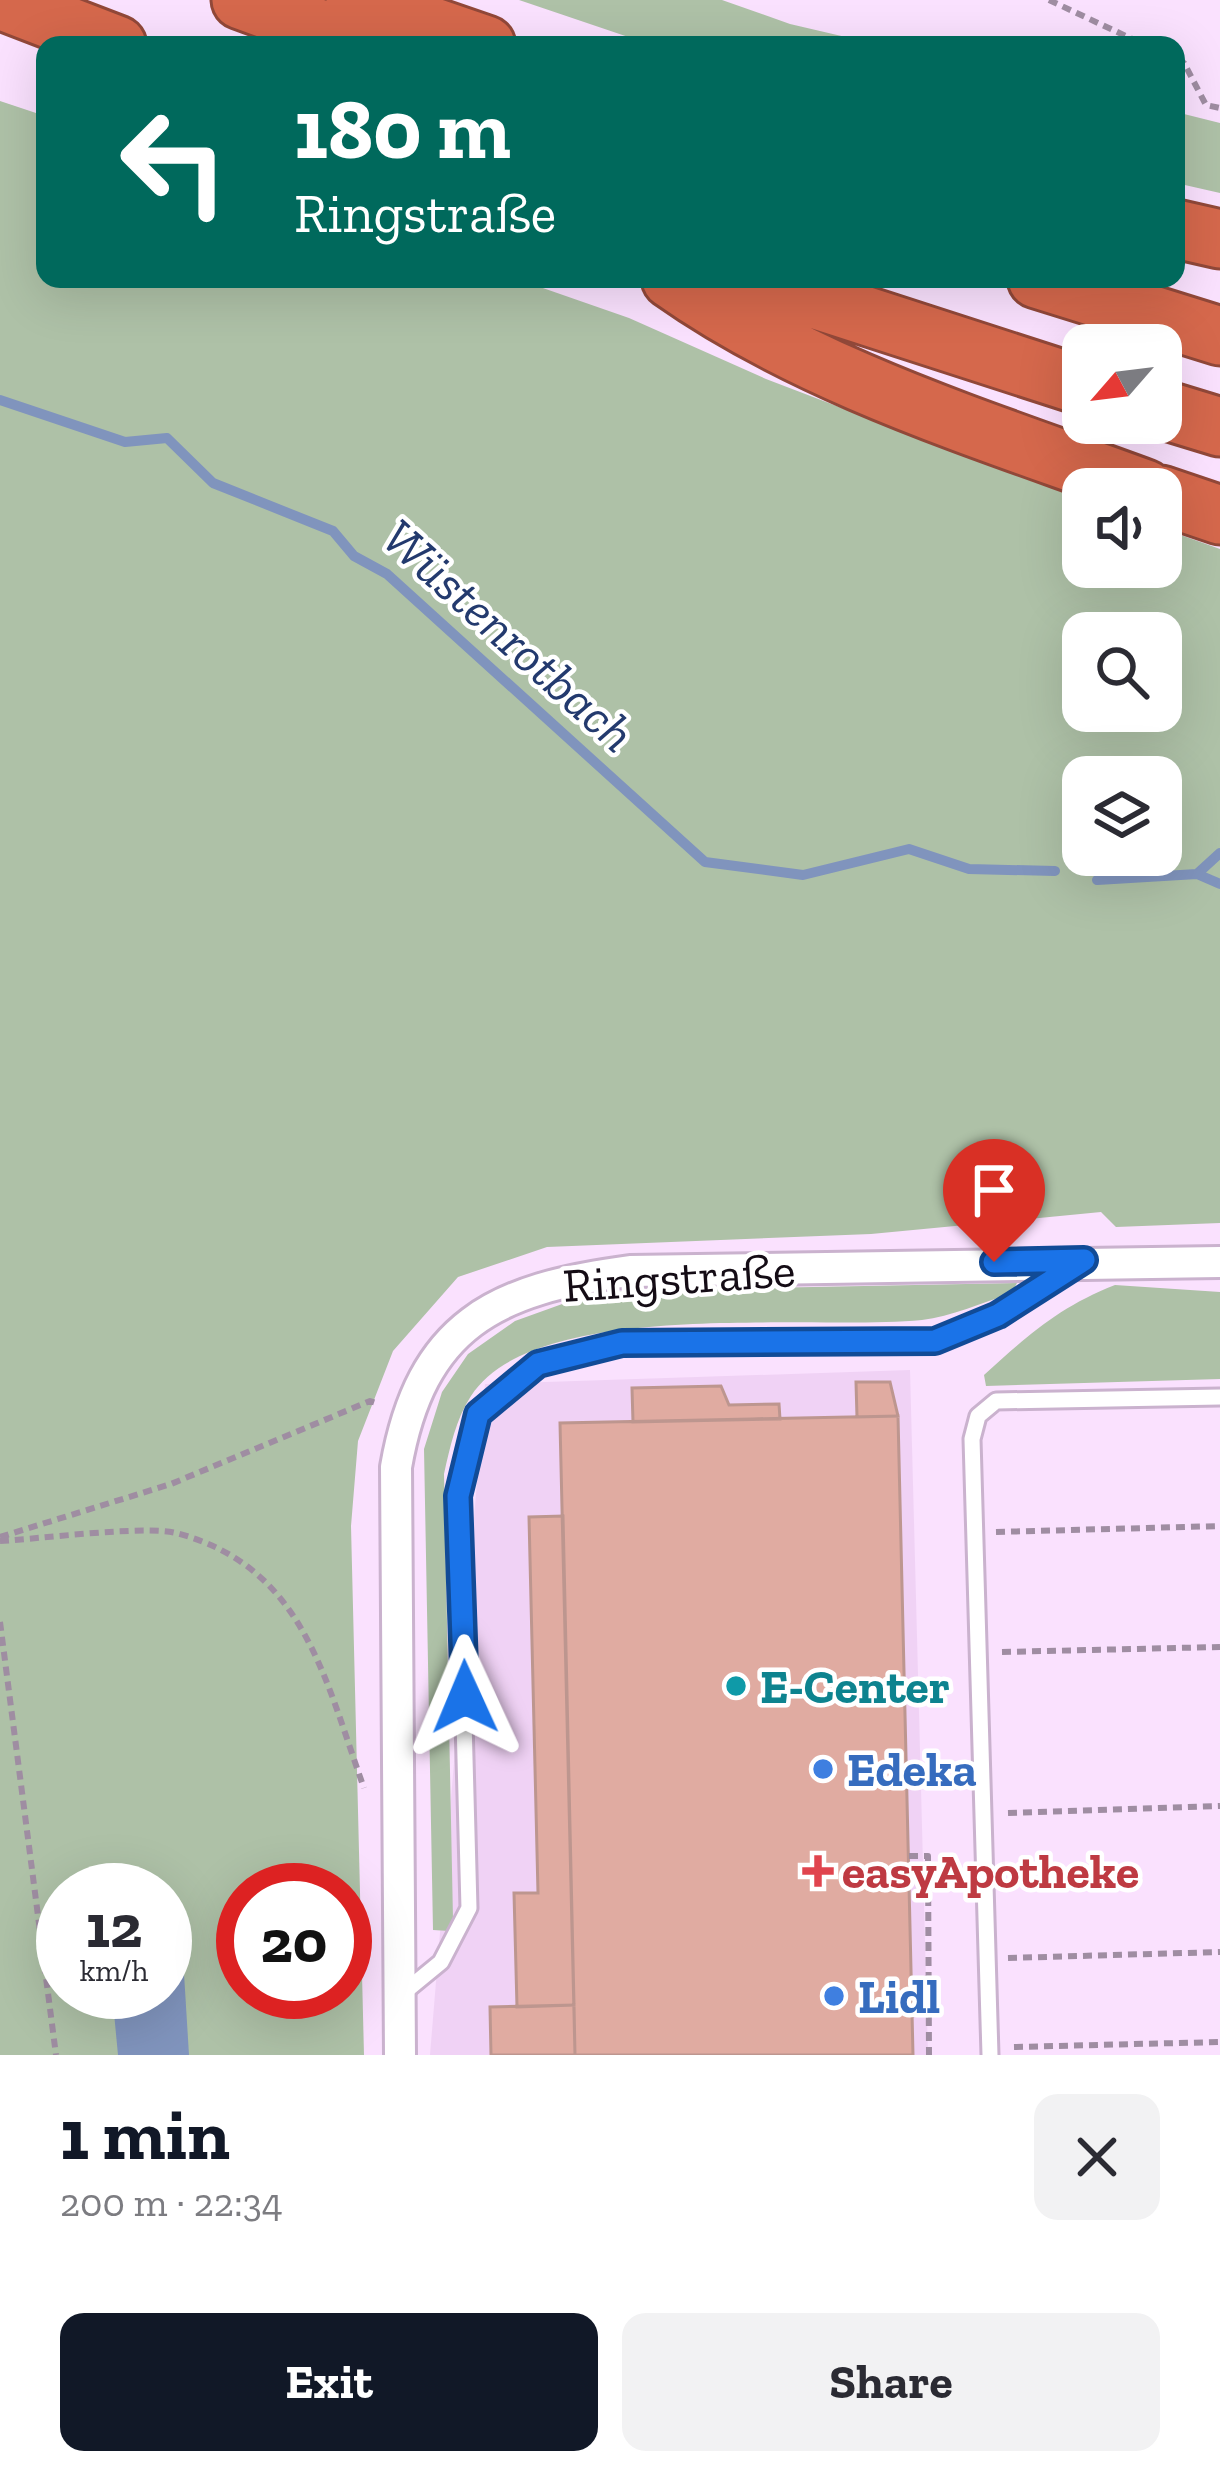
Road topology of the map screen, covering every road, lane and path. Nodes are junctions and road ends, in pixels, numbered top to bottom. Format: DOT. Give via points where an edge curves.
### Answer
graph roads {
  1 [pos="0,0"];
  2 [pos="242,0"];
  3 [pos="355,0"];
  4 [pos="1049,0"];
  5 [pos="94,36"];
  6 [pos="340,36"];
  7 [pos="459,36"];
  8 [pos="1126,36"];
  9 [pos="1185,66"];
  10 [pos="1220,109"];
  11 [pos="1185,231"];
  12 [pos="1220,239"];
  13 [pos="684,288"];
  14 [pos="780,288"];
  15 [pos="1066,288"];
  16 [pos="1220,336"];
  17 [pos="1062,379"];
  18 [pos="1182,415"];
  19 [pos="1220,427"];
  20 [pos="1090,468"];
  21 [pos="1182,502"];
  22 [pos="1220,515"];
  23 [pos="1084,1260"];
  24 [pos="1220,1262"];
  25 [pos="1220,1397"];
  26 [pos="406,1410"];
  27 [pos="1220,1526"];
  28 [pos="976,1533"];
  29 [pos="0,1539"];
  30 [pos="0,1622"];
  31 [pos="1220,1647"];
  32 [pos="980,1653"];
  33 [pos="398,1802"];
  34 [pos="1220,1806"];
  35 [pos="984,1813"];
  36 [pos="909,1856"];
  37 [pos="1220,1952"];
  38 [pos="988,1958"];
  39 [pos="399,1996"];
  40 [pos="1220,2042"];
  41 [pos="990,2051"];
  42 [pos="56,2055"];
  43 [pos="400,2055"];
  44 [pos="929,2055"];
  1 -- 5 [label="highway"];
  2 -- 6 [label="highway"];
  3 -- 7 [label="highway"];
  4 -- 8 [label="path"];
  9 -- 10 [label="path" via="1206,105"];
  11 -- 12 [label="highway"];
  13 -- 20 [label="highway" via="733,322 883,389"];
  14 -- 17 [label="highway"];
  15 -- 16 [label="highway"];
  18 -- 19 [label="highway"];
  21 -- 22 [label="highway"];
  23 -- 24 [label="street, Ringstraße"];
  23 -- 26 [label="street, Ringstraße" via="630,1271 558,1280 510,1296 461,1329"];
  23 -- 39 [label="lane" via="998,1315 935,1341 622,1343 538,1364 478,1414 458,1496 469,1908 441,1962"];
  25 -- 28 [label="lane" via="996,1401 978,1416 972,1439"];
  26 -- 29 [label="path" via="370,1401 171,1484"];
  26 -- 33 [label="street, Ringstraße" via="396,1467"];
  27 -- 28 [label="path"];
  28 -- 32 [label="lane"];
  29 -- 33 [label="path" via="173,1532 247,1562 307,1630 366,1792"];
  30 -- 42 [label="path"];
  31 -- 32 [label="path"];
  32 -- 35 [label="lane"];
  33 -- 39 [label="street, Ringstraße"];
  34 -- 35 [label="path"];
  35 -- 38 [label="lane"];
  36 -- 44 [label="path" via="928,1856"];
  37 -- 38 [label="path"];
  38 -- 41 [label="lane"];
  39 -- 43 [label="street, Ringstraße"];
  40 -- 41 [label="path"];
}
